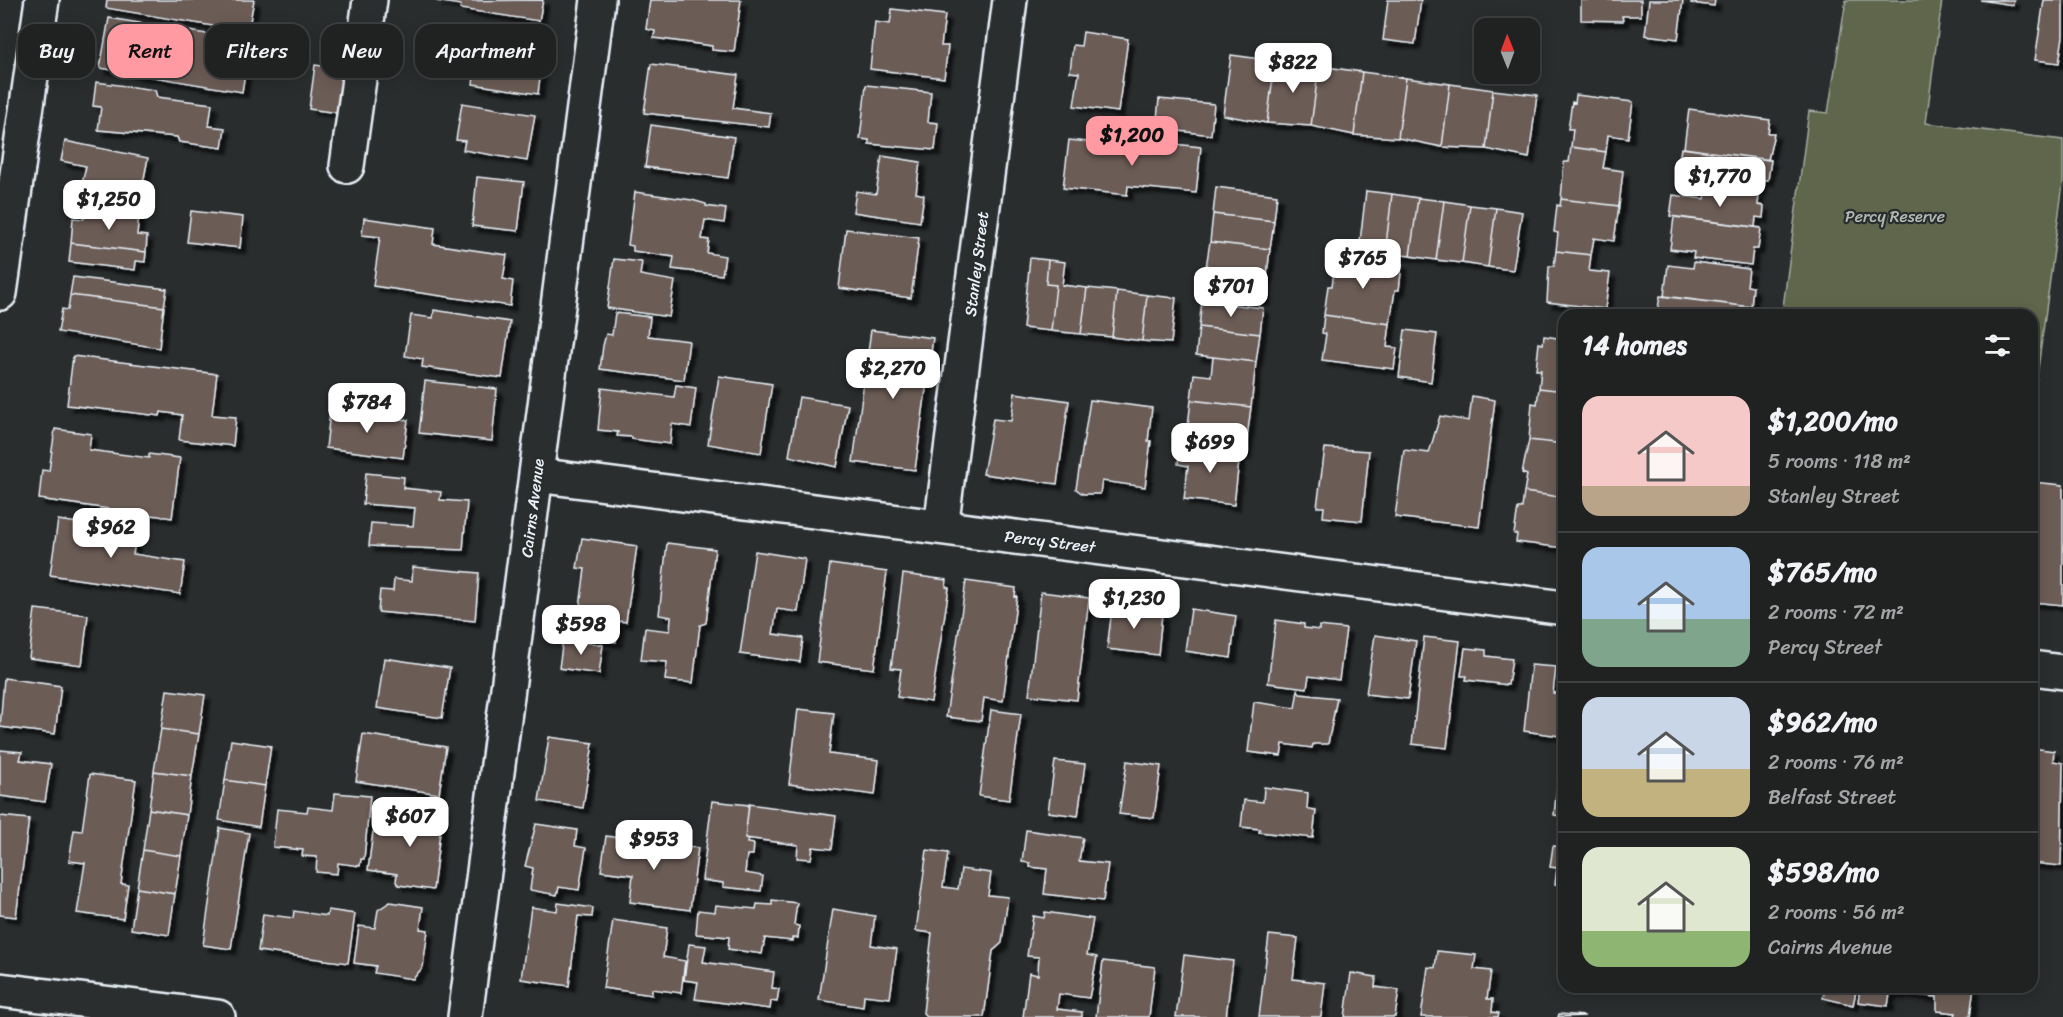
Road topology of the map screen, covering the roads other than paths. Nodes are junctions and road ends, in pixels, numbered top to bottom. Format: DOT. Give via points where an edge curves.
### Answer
graph roads {
  1 [pos="42,0"];
  2 [pos="370,0"];
  3 [pos="598,0"];
  4 [pos="1010,0"];
  5 [pos="347,166"];
  6 [pos="0,293"];
  7 [pos="536,475"];
  8 [pos="941,527"];
  9 [pos="1558,607"];
  10 [pos="2038,669"];
  11 [pos="2063,672"];
  12 [pos="0,990"];
  13 [pos="218,1017"];
  14 [pos="465,1017"];
  1 -- 6 [label="street"];
  2 -- 5 [label="street"];
  3 -- 7 [label="street, Cairns Avenue"];
  4 -- 8 [label="street, Stanley Street"];
  7 -- 8 [label="street, Percy Street"];
  7 -- 14 [label="street, Cairns Avenue"];
  8 -- 9 [label="street, Percy Street"];
  10 -- 11 [label="street"];
  12 -- 13 [label="street"];
}
